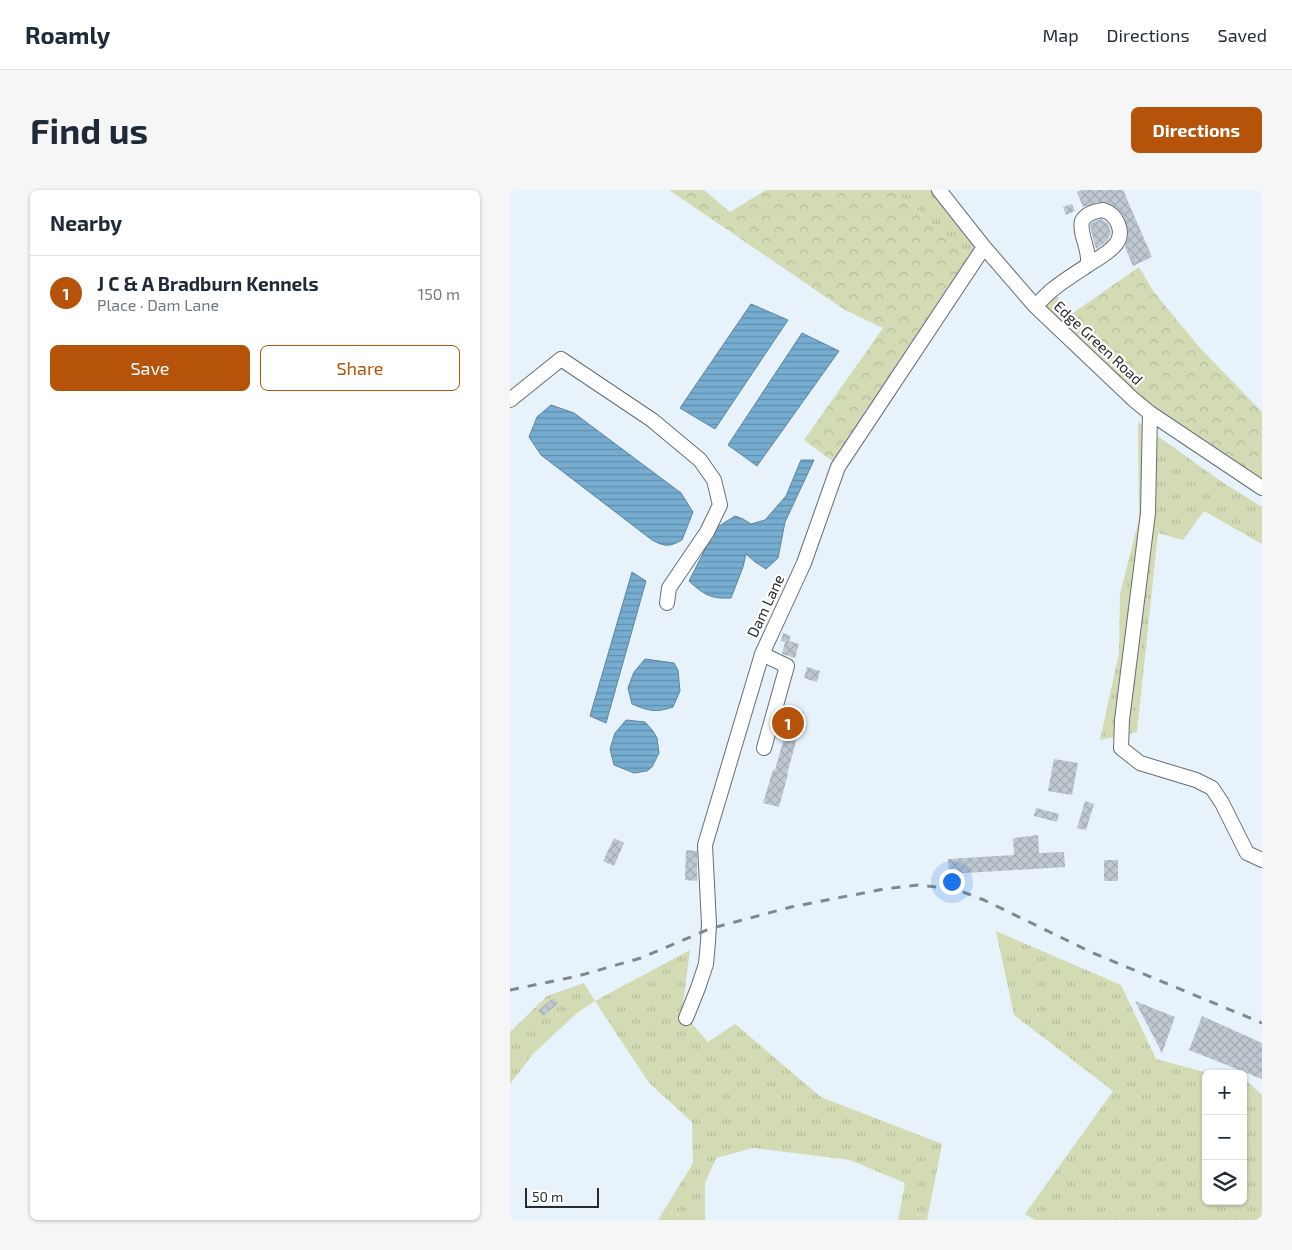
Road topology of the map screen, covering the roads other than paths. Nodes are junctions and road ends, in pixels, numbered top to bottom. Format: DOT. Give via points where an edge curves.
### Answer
graph roads {
  1 [pos="939,190"];
  2 [pos="984,247"];
  3 [pos="1088,265"];
  4 [pos="1035,306"];
  5 [pos="510,400"];
  6 [pos="1150,413"];
  7 [pos="1262,488"];
  8 [pos="667,603"];
  9 [pos="762,654"];
  10 [pos="764,748"];
  11 [pos="1262,860"];
  12 [pos="686,1018"];
  1 -- 2 [label="street, Edge Green Road"];
  2 -- 4 [label="street, Edge Green Road"];
  2 -- 9 [label="street, Dam Lane" via="838,467 804,563"];
  3 -- 4 [label="street"];
  4 -- 6 [label="street, Edge Green Road"];
  5 -- 8 [label="street" via="561,358 652,420 700,460 714,480 720,505 707,532 669,588"];
  6 -- 7 [label="street, Edge Green Road"];
  6 -- 11 [label="street" via="1148,513 1121,748 1140,762 1212,788 1247,853"];
  9 -- 10 [label="street" via="788,666"];
  9 -- 12 [label="street, Dam Lane" via="705,845 709,924 706,964"];
}
